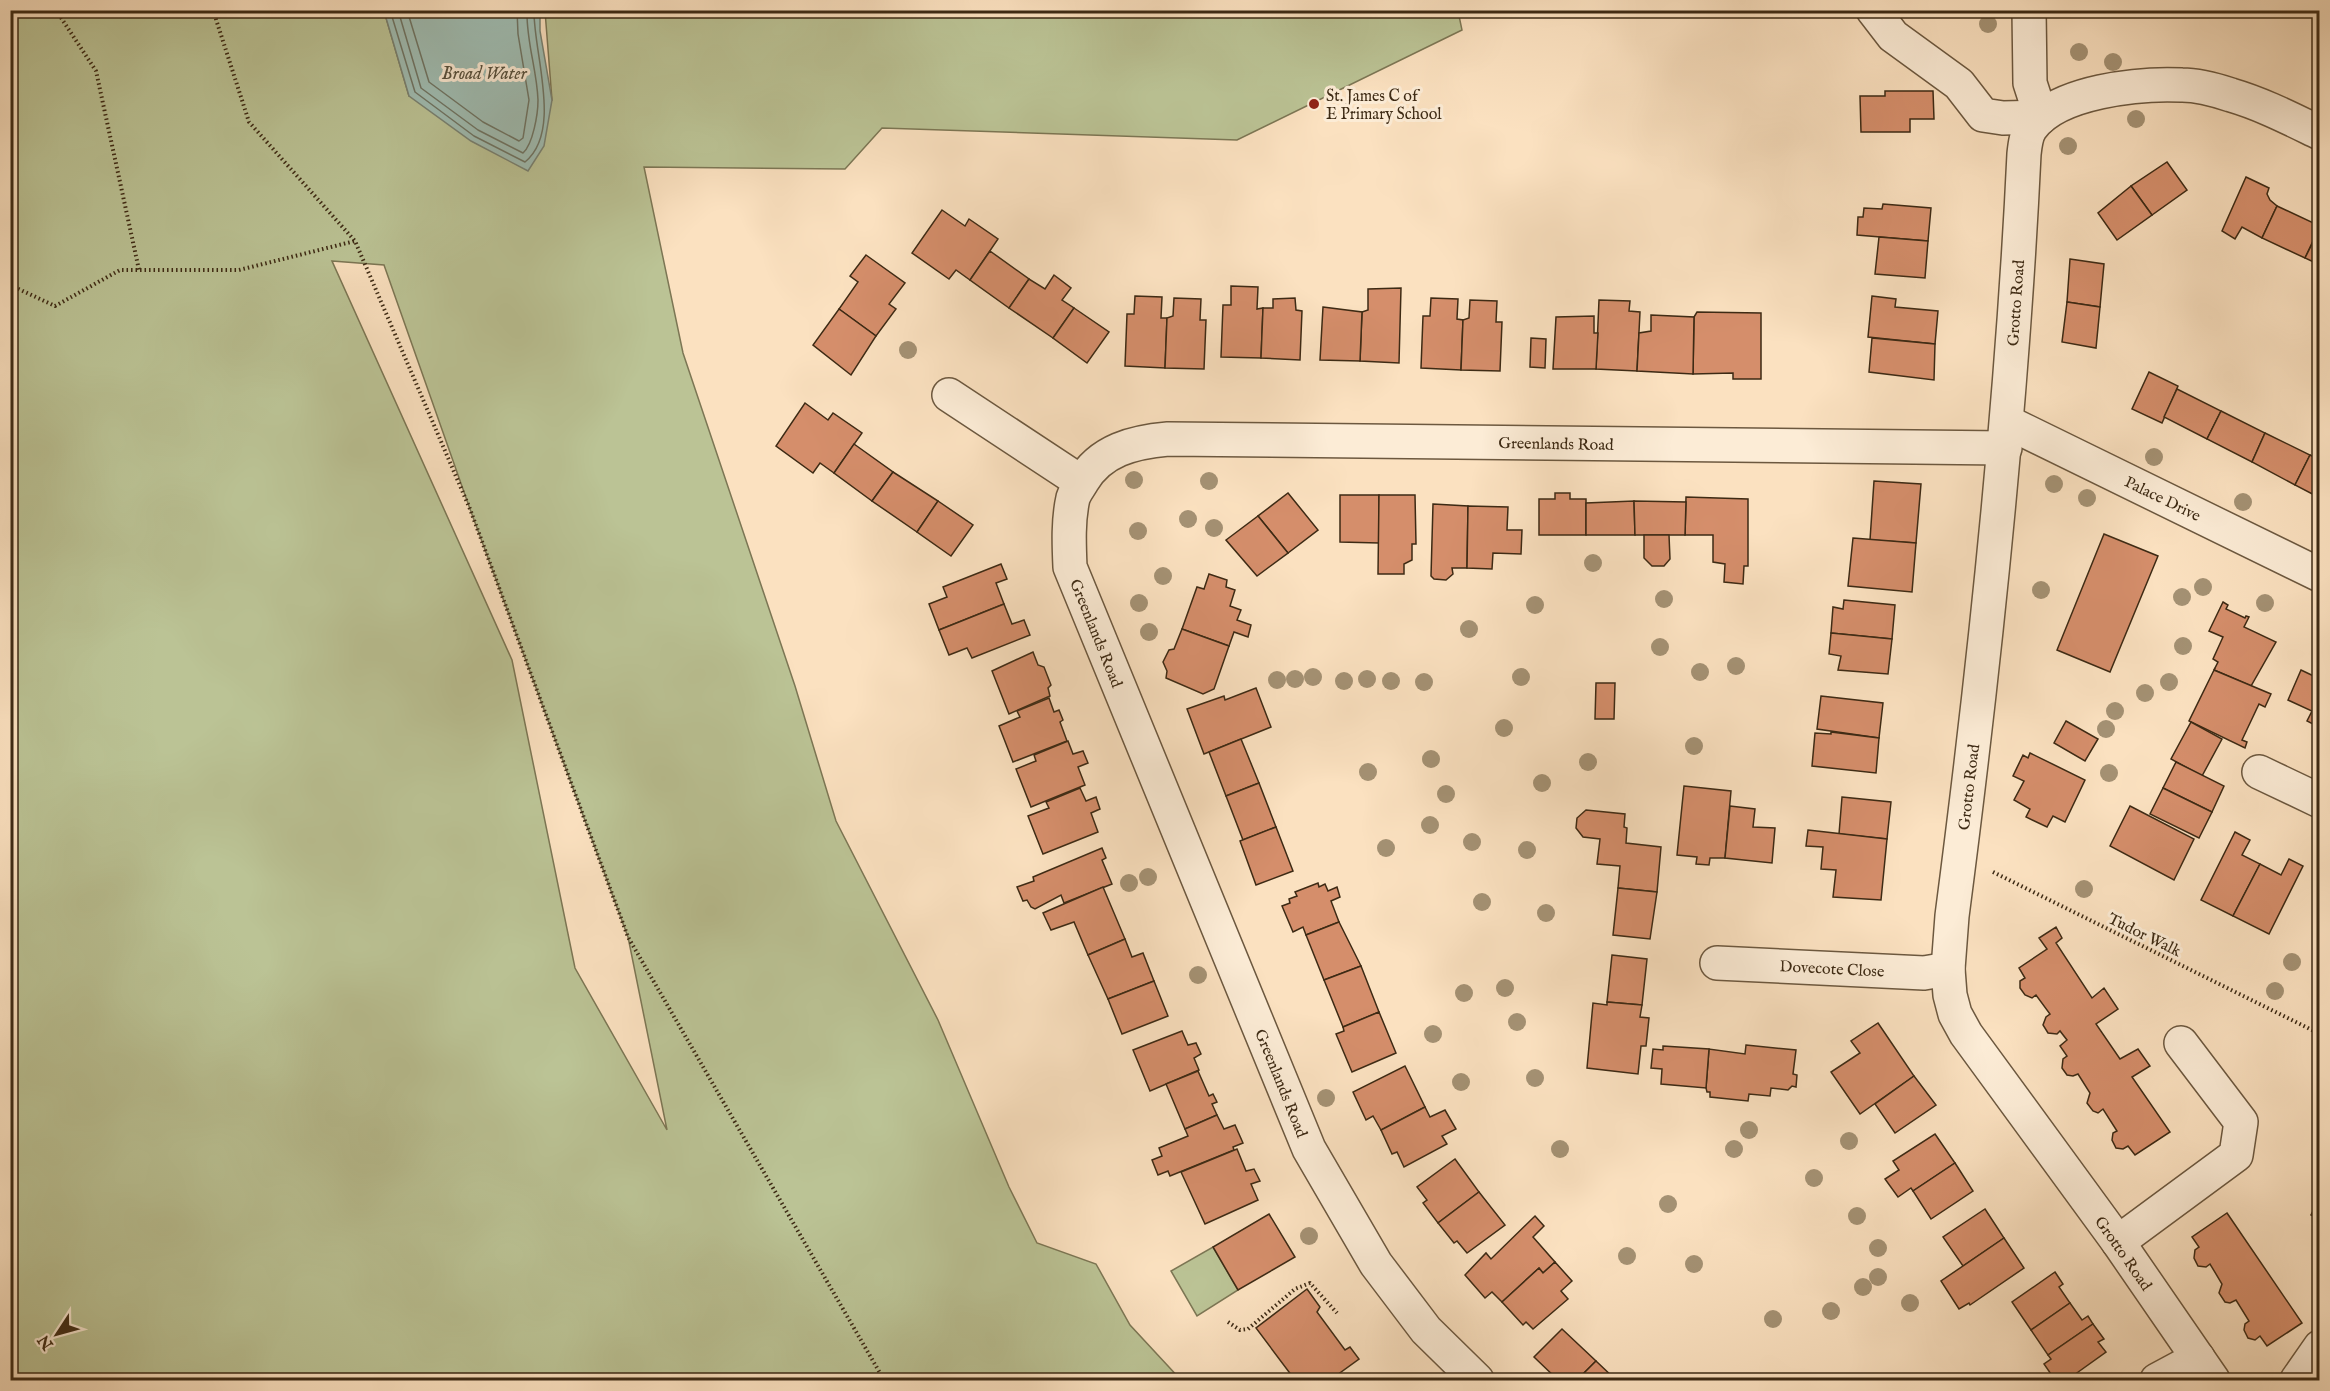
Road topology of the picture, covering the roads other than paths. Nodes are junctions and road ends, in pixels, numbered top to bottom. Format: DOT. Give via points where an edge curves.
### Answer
graph roads {
  1 [pos="1873,10"];
  2 [pos="2029,10"];
  3 [pos="2041,117"];
  4 [pos="2319,133"];
  5 [pos="949,395"];
  6 [pos="2006,435"];
  7 [pos="1081,482"];
  8 [pos="2319,575"];
  9 [pos="2259,772"];
  10 [pos="2319,801"];
  11 [pos="1717,963"];
  12 [pos="1948,969"];
  13 [pos="2181,1042"];
  14 [pos="2118,1242"];
  15 [pos="2319,1347"];
  16 [pos="2205,1369"];
  17 [pos="1477,1380"];
  18 [pos="2157,1380"];
  19 [pos="2296,1380"];
  1 -- 3 [label="street" via="1893,36 1959,84 1983,115"];
  2 -- 3 [label="street" via="2030,83"];
  3 -- 4 [label="street" via="2070,101 2101,92 2183,85 2264,106"];
  3 -- 6 [label="street, Grotto Road" via="2029,132 2024,154"];
  5 -- 7 [label="street"];
  6 -- 7 [label="street, Greenlands Road" via="1168,439 1142,441 1111,452"];
  6 -- 8 [label="street, Palace Drive"];
  6 -- 12 [label="street, Grotto Road"];
  7 -- 17 [label="street, Greenlands Road" via="1074,496 1069,533 1070,567 1309,1149 1376,1264 1426,1330"];
  9 -- 10 [label="street"];
  11 -- 12 [label="street, Dovecote Close" via="1924,973"];
  12 -- 14 [label="street, Grotto Road" via="1955,1014 1966,1034"];
  13 -- 14 [label="street" via="2241,1122 2236,1155"];
  14 -- 16 [label="street, Grotto Road"];
  15 -- 19 [label="street"];
  16 -- 18 [label="street"];
}
